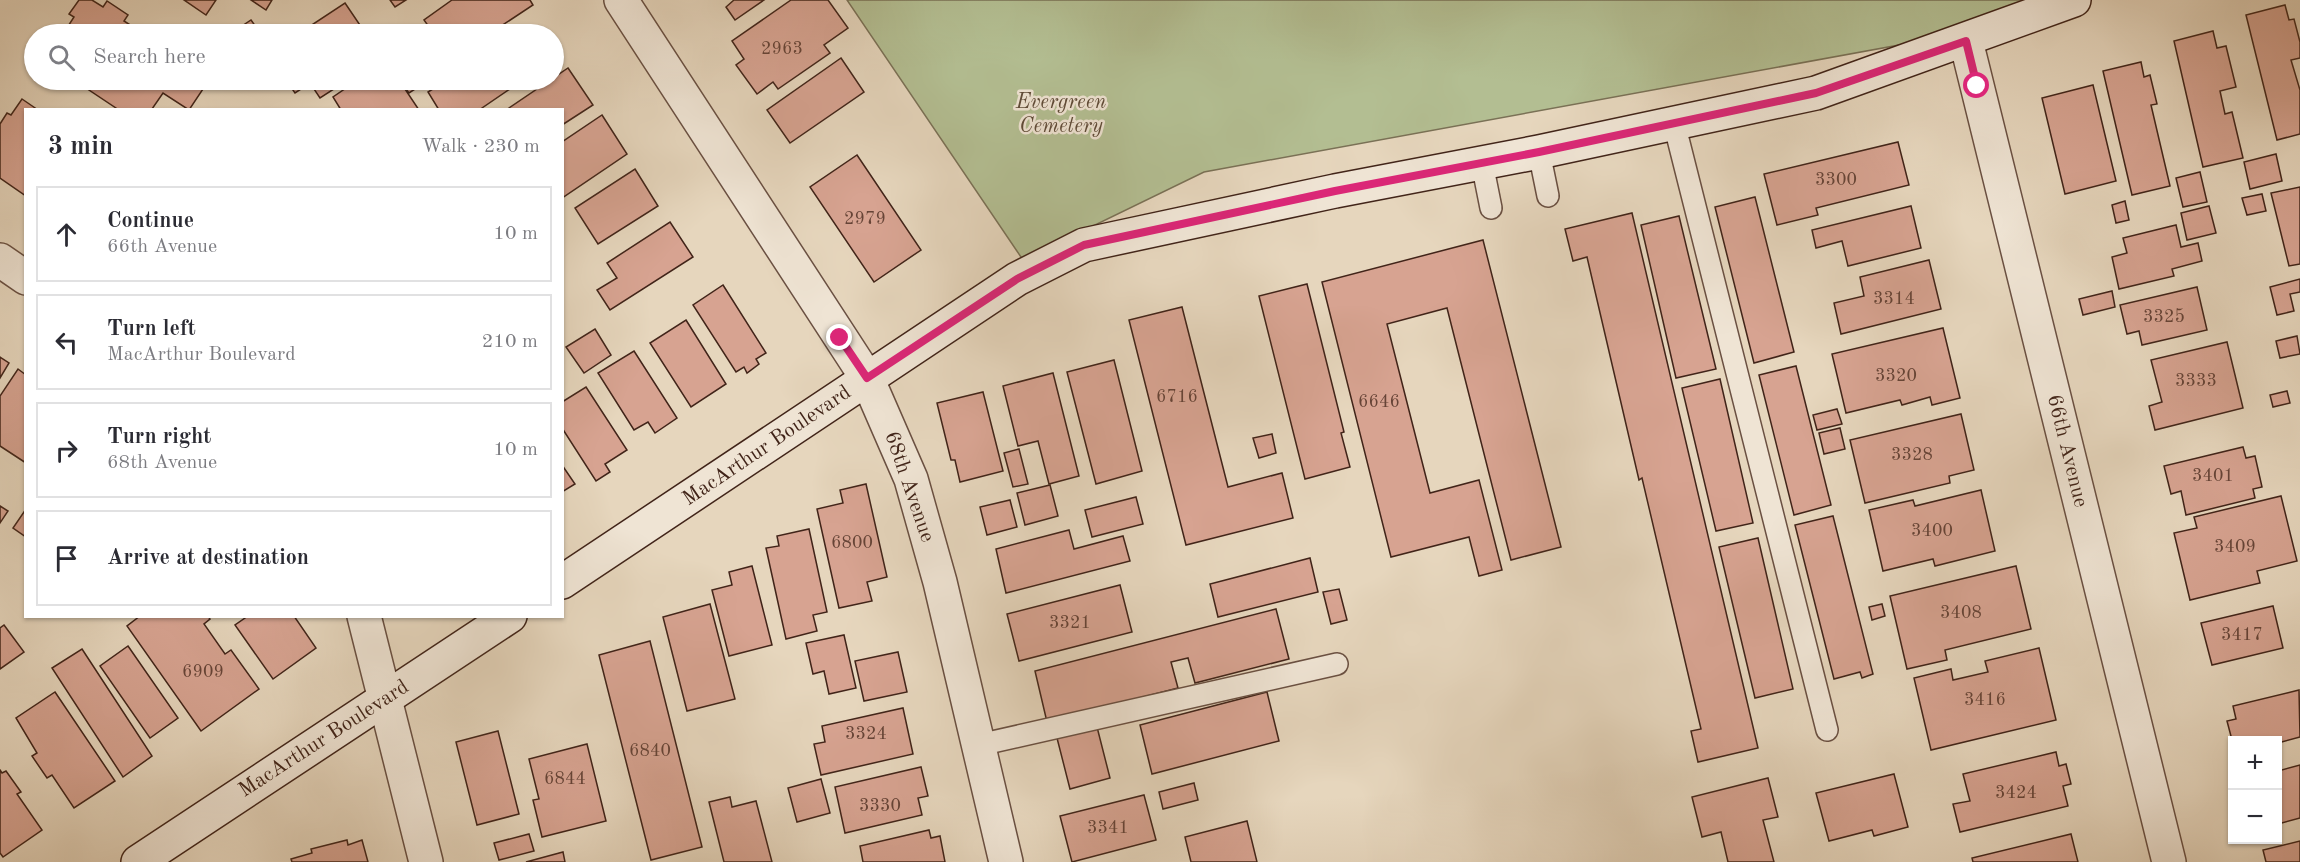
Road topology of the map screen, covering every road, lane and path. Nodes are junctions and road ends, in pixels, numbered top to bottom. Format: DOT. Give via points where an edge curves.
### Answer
graph roads {
  1 [pos="621,0"];
  2 [pos="2074,0"];
  3 [pos="1966,41"];
  4 [pos="1674,123"];
  5 [pos="1539,152"];
  6 [pos="1482,163"];
  7 [pos="1548,196"];
  8 [pos="1491,208"];
  9 [pos="0,260"];
  10 [pos="24,277"];
  11 [pos="867,378"];
  12 [pos="564,581"];
  13 [pos="365,618"];
  14 [pos="507,618"];
  15 [pos="1337,664"];
  16 [pos="386,698"];
  17 [pos="1827,730"];
  18 [pos="979,745"];
  19 [pos="138,862"];
  20 [pos="426,862"];
  21 [pos="1006,862"];
  22 [pos="2169,862"];
  1 -- 11 [label="main road, 68th Avenue"];
  2 -- 3 [label="main road, MacArthur Boulevard"];
  3 -- 4 [label="main road, MacArthur Boulevard" via="1816,93"];
  3 -- 22 [label="main road, 66th Avenue"];
  4 -- 5 [label="main road, MacArthur Boulevard"];
  4 -- 17 [label="lane"];
  5 -- 6 [label="main road, MacArthur Boulevard"];
  5 -- 7 [label="lane"];
  6 -- 8 [label="lane"];
  6 -- 11 [label="main road, MacArthur Boulevard" via="1084,245 1017,279"];
  9 -- 10 [label="main road"];
  11 -- 12 [label="main road, MacArthur Boulevard"];
  11 -- 18 [label="main road, 68th Avenue" via="911,479"];
  13 -- 16 [label="main road"];
  14 -- 16 [label="main road, MacArthur Boulevard"];
  15 -- 18 [label="lane"];
  16 -- 19 [label="main road, MacArthur Boulevard"];
  16 -- 20 [label="main road"];
  18 -- 21 [label="main road, 68th Avenue"];
}
